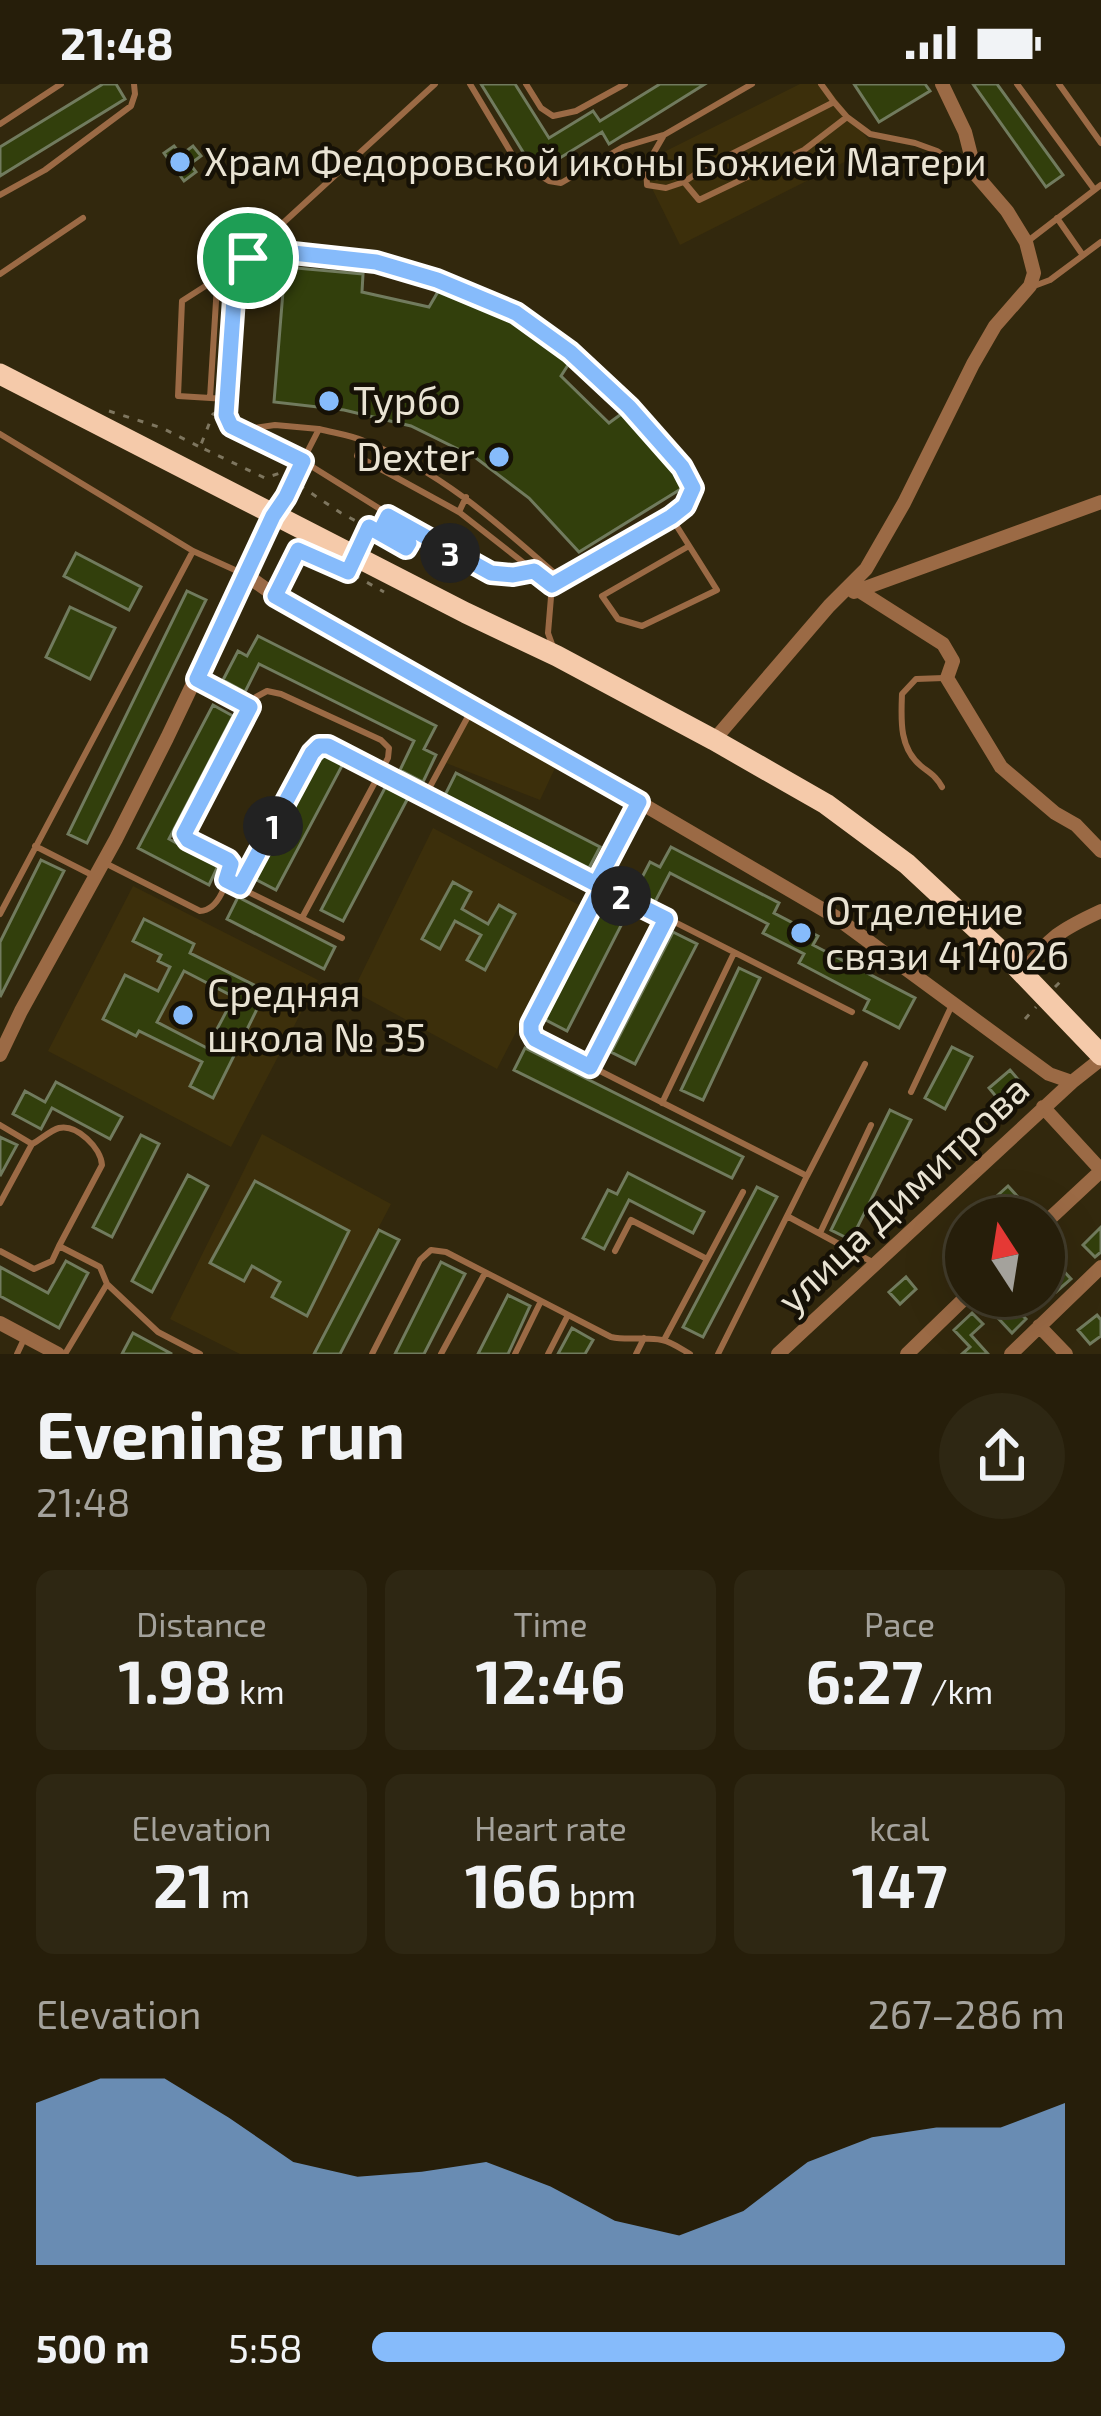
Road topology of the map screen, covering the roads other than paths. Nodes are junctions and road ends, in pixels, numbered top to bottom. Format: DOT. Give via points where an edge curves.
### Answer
graph roads {
  1 [pos="61,84"];
  2 [pos="134,84"];
  3 [pos="435,84"];
  4 [pos="470,84"];
  5 [pos="526,84"];
  6 [pos="625,84"];
  7 [pos="752,84"];
  8 [pos="821,84"];
  9 [pos="942,84"];
  10 [pos="1017,84"];
  11 [pos="1059,84"];
  12 [pos="834,102"];
  13 [pos="847,117"];
  14 [pos="0,124"];
  15 [pos="664,135"];
  16 [pos="1101,143"];
  17 [pos="976,175"];
  18 [pos="684,182"];
  19 [pos="1098,187"];
  20 [pos="0,195"];
  21 [pos="83,218"];
  22 [pos="1057,218"];
  23 [pos="1026,242"];
  24 [pos="1101,242"];
  25 [pos="256,255"];
  26 [pos="1082,255"];
  27 [pos="0,274"];
  28 [pos="235,284"];
  29 [pos="217,285"];
  30 [pos="1030,286"];
  31 [pos="0,374"];
  32 [pos="210,398"];
  33 [pos="227,403"];
  34 [pos="319,429"];
  35 [pos="238,430"];
  36 [pos="0,434"];
  37 [pos="362,440"];
  38 [pos="303,461"];
  39 [pos="466,497"];
  40 [pos="1101,502"];
  41 [pos="459,512"];
  42 [pos="273,516"];
  43 [pos="671,517"];
  44 [pos="689,546"];
  45 [pos="193,551"];
  46 [pos="534,571"];
  47 [pos="246,575"];
  48 [pos="561,579"];
  49 [pos="551,590"];
  50 [pos="858,590"];
  51 [pos="829,606"];
  52 [pos="556,656"];
  53 [pos="947,678"];
  54 [pos="197,679"];
  55 [pos="250,707"];
  56 [pos="472,707"];
  57 [pos="714,740"];
  58 [pos="379,772"];
  59 [pos="942,787"];
  60 [pos="425,796"];
  61 [pos="639,802"];
  62 [pos="34,846"];
  63 [pos="1101,851"];
  64 [pos="98,869"];
  65 [pos="226,880"];
  66 [pos="599,885"];
  67 [pos="240,887"];
  68 [pos="1101,910"];
  69 [pos="0,914"];
  70 [pos="302,918"];
  71 [pos="666,919"];
  72 [pos="342,938"];
  73 [pos="734,953"];
  74 [pos="1023,974"];
  75 [pos="952,1005"];
  76 [pos="852,1012"];
  77 [pos="1097,1046"];
  78 [pos="0,1055"];
  79 [pos="865,1064"];
  80 [pos="590,1067"];
  81 [pos="1072,1082"];
  82 [pos="911,1092"];
  83 [pos="662,1103"];
  84 [pos="1043,1107"];
  85 [pos="0,1125"];
  86 [pos="871,1125"];
  87 [pos="32,1144"];
  88 [pos="1101,1170"];
  89 [pos="807,1176"];
  90 [pos="743,1192"];
  91 [pos="0,1203"];
  92 [pos="1065,1204"];
  93 [pos="787,1216"];
  94 [pos="820,1232"];
  95 [pos="59,1246"];
  96 [pos="0,1252"];
  97 [pos="615,1252"];
  98 [pos="707,1258"];
  99 [pos="875,1263"];
  100 [pos="1101,1267"];
  101 [pos="485,1273"];
  102 [pos="107,1284"];
  103 [pos="542,1301"];
  104 [pos="568,1315"];
  105 [pos="945,1317"];
  106 [pos="0,1323"];
  107 [pos="1040,1326"];
  108 [pos="25,1336"];
  109 [pos="644,1338"];
  110 [pos="664,1340"];
  111 [pos="17,1354"];
  112 [pos="62,1354"];
  113 [pos="200,1354"];
  114 [pos="372,1354"];
  115 [pos="441,1354"];
  116 [pos="515,1354"];
  117 [pos="548,1354"];
  118 [pos="636,1354"];
  119 [pos="690,1354"];
  120 [pos="718,1354"];
  121 [pos="778,1354"];
  122 [pos="907,1354"];
  123 [pos="1011,1354"];
  124 [pos="1066,1354"];
  1 -- 14 [label="lane"];
  2 -- 20 [label="lane" via="131,106"];
  3 -- 25 [label="lane"];
  4 -- 15 [label="lane" via="516,161 549,181 561,183 623,147"];
  5 -- 6 [label="lane" via="553,116"];
  7 -- 15 [label="lane"];
  8 -- 12 [label="lane"];
  9 -- 17 [label="street"];
  10 -- 19 [label="lane"];
  11 -- 16 [label="lane"];
  12 -- 13 [label="lane"];
  12 -- 18 [label="lane"];
  13 -- 17 [label="lane" via="870,134 937,151"];
  13 -- 18 [label="lane" via="804,150 699,200"];
  15 -- 18 [label="lane" via="646,166 647,185"];
  17 -- 23 [label="street"];
  19 -- 22 [label="lane"];
  21 -- 27 [label="lane"];
  22 -- 23 [label="lane"];
  22 -- 26 [label="lane"];
  23 -- 30 [label="street"];
  24 -- 26 [label="lane"];
  25 -- 28 [label="lane"];
  25 -- 43 [label="lane" via="376,262 516,313 570,352 682,467 693,488"];
  26 -- 30 [label="lane"];
  28 -- 29 [label="lane"];
  28 -- 33 [label="lane"];
  29 -- 32 [label="lane"];
  29 -- 32 [label="lane" via="182,302 178,396"];
  30 -- 51 [label="street" via="995,326 866,569"];
  31 -- 42 [label="highway"];
  32 -- 33 [label="lane"];
  33 -- 35 [label="lane"];
  34 -- 35 [label="lane"];
  34 -- 37 [label="lane"];
  34 -- 38 [label="lane"];
  35 -- 38 [label="lane"];
  36 -- 45 [label="lane"];
  37 -- 39 [label="lane"];
  37 -- 41 [label="lane" via="357,456"];
  38 -- 42 [label="lane"];
  38 -- 46 [label="lane" via="491,573"];
  39 -- 41 [label="lane"];
  39 -- 48 [label="lane"];
  40 -- 50 [label="street"];
  41 -- 46 [label="lane"];
  42 -- 47 [label="street"];
  42 -- 52 [label="highway"];
  43 -- 44 [label="lane"];
  43 -- 48 [label="lane"];
  44 -- 44 [label="lane" via="717,590 642,626 618,619 602,596"];
  45 -- 47 [label="lane"];
  45 -- 62 [label="lane"];
  46 -- 49 [label="lane"];
  47 -- 54 [label="street"];
  47 -- 56 [label="street"];
  48 -- 49 [label="lane"];
  49 -- 52 [label="lane" via="548,633"];
  50 -- 51 [label="street"];
  50 -- 53 [label="street" via="943,644 953,661"];
  51 -- 57 [label="street"];
  52 -- 57 [label="highway"];
  53 -- 59 [label="lane" via="916,679 902,694 907,750"];
  53 -- 63 [label="street" via="1001,767"];
  54 -- 55 [label="lane"];
  54 -- 64 [label="street"];
  55 -- 58 [label="lane" via="267,691 281,694 381,740 389,748"];
  55 -- 65 [label="lane" via="184,834 228,860"];
  56 -- 60 [label="lane"];
  56 -- 61 [label="street"];
  57 -- 74 [label="highway" via="826,804 907,864"];
  58 -- 60 [label="lane"];
  58 -- 67 [label="lane" via="319,746"];
  58 -- 70 [label="lane"];
  60 -- 66 [label="lane"];
  61 -- 66 [label="lane"];
  61 -- 75 [label="street" via="834,916"];
  62 -- 64 [label="lane"];
  62 -- 69 [label="lane"];
  64 -- 65 [label="lane" via="200,911 214,906"];
  64 -- 78 [label="street"];
  65 -- 67 [label="lane"];
  66 -- 71 [label="lane"];
  66 -- 80 [label="lane" via="531,1024 535,1039"];
  67 -- 70 [label="lane"];
  68 -- 74 [label="street" via="1065,927"];
  70 -- 72 [label="lane"];
  71 -- 73 [label="lane"];
  71 -- 80 [label="lane"];
  73 -- 76 [label="lane"];
  73 -- 83 [label="lane"];
  74 -- 77 [label="highway"];
  75 -- 81 [label="street"];
  75 -- 82 [label="lane"];
  77 -- 81 [label="street, улица Димитрова"];
  79 -- 89 [label="lane"];
  80 -- 83 [label="lane"];
  81 -- 84 [label="street, улица Димитрова"];
  83 -- 89 [label="lane"];
  84 -- 88 [label="street"];
  84 -- 99 [label="street, улица Димитрова"];
  85 -- 87 [label="lane"];
  86 -- 94 [label="lane"];
  87 -- 91 [label="lane"];
  87 -- 95 [label="lane" via="67,1128 102,1155"];
  88 -- 92 [label="street"];
  89 -- 93 [label="lane"];
  90 -- 98 [label="lane"];
  93 -- 94 [label="lane"];
  93 -- 120 [label="lane"];
  94 -- 99 [label="lane"];
  95 -- 96 [label="lane" via="52,1261 34,1269"];
  95 -- 102 [label="lane" via="100,1267"];
  97 -- 98 [label="lane" via="631,1220"];
  98 -- 110 [label="lane"];
  99 -- 121 [label="street, улица Димитрова"];
  100 -- 107 [label="street"];
  101 -- 103 [label="lane"];
  101 -- 114 [label="lane" via="431,1250"];
  101 -- 115 [label="lane"];
  102 -- 112 [label="lane"];
  102 -- 113 [label="lane" via="158,1332"];
  103 -- 104 [label="lane"];
  103 -- 116 [label="lane"];
  104 -- 109 [label="lane" via="611,1337"];
  104 -- 117 [label="lane"];
  105 -- 122 [label="street"];
  106 -- 108 [label="street"];
  107 -- 123 [label="street"];
  107 -- 124 [label="street"];
  108 -- 111 [label="lane"];
  108 -- 112 [label="street"];
  109 -- 110 [label="lane"];
  109 -- 118 [label="lane"];
  110 -- 119 [label="lane"];
}
